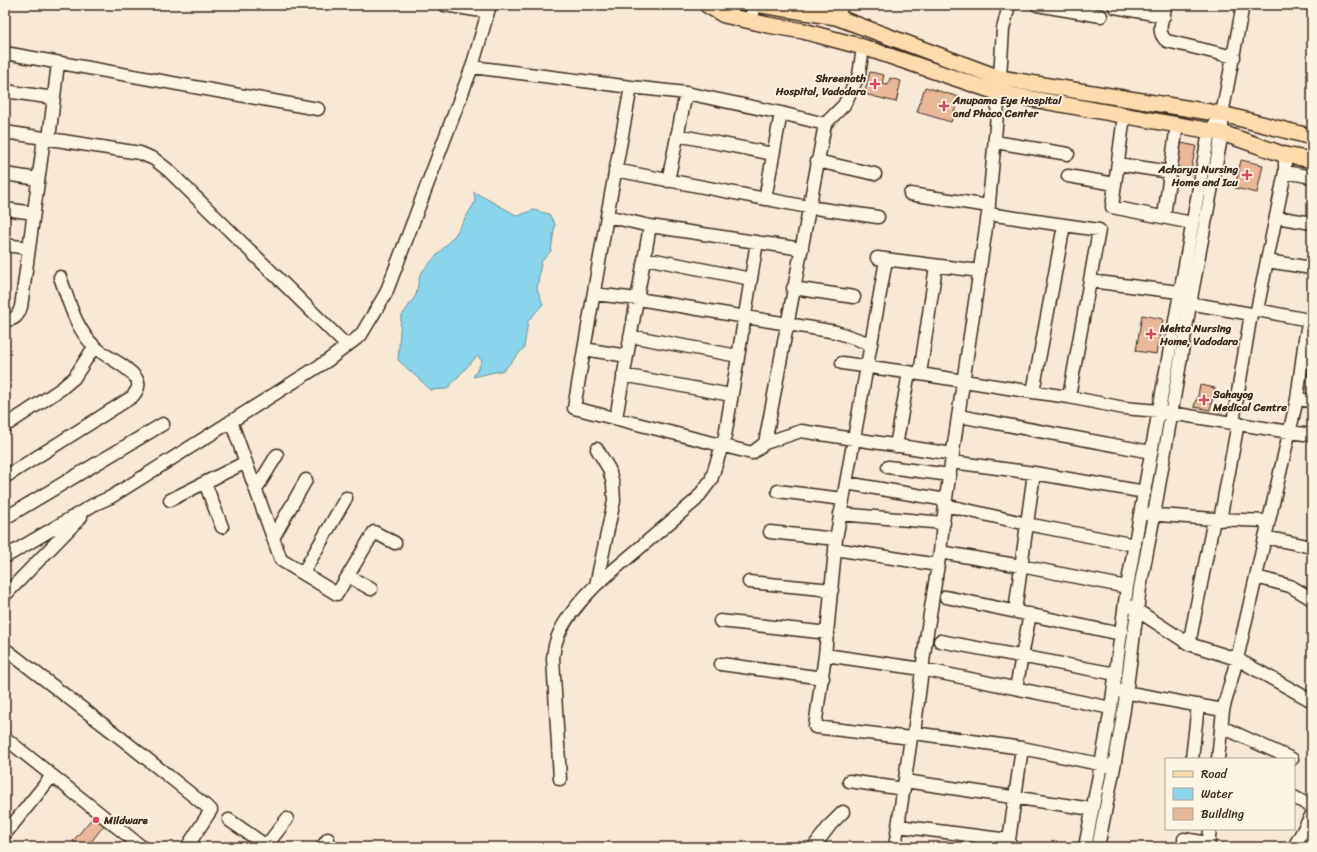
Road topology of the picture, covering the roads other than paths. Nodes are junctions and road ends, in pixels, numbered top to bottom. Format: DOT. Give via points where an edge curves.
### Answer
graph roads {
  1 [pos="445,5"];
  2 [pos="707,5"];
  3 [pos="755,5"];
  4 [pos="760,5"];
  5 [pos="1009,5"];
  6 [pos="1038,5"];
  7 [pos="1243,5"];
  8 [pos="1115,6"];
  9 [pos="783,7"];
  10 [pos="489,8"];
  11 [pos="730,10"];
  12 [pos="1165,10"];
  13 [pos="839,11"];
  14 [pos="1101,16"];
  15 [pos="749,21"];
  16 [pos="863,47"];
  17 [pos="5,53"];
  18 [pos="1234,57"];
  19 [pos="58,63"];
  20 [pos="472,67"];
  21 [pos="1000,78"];
  22 [pos="631,87"];
  23 [pos="5,91"];
  24 [pos="686,93"];
  25 [pos="999,93"];
  26 [pos="54,98"];
  27 [pos="318,109"];
  28 [pos="781,113"];
  29 [pos="1222,114"];
  30 [pos="1124,116"];
  31 [pos="825,124"];
  32 [pos="1177,125"];
  33 [pos="5,132"];
  34 [pos="1216,132"];
  35 [pos="677,135"];
  36 [pos="1312,137"];
  37 [pos="47,139"];
  38 [pos="995,142"];
  39 [pos="773,154"];
  40 [pos="1068,154"];
  41 [pos="1285,155"];
  42 [pos="1312,160"];
  43 [pos="817,161"];
  44 [pos="1118,164"];
  45 [pos="615,170"];
  46 [pos="1170,172"];
  47 [pos="1285,172"];
  48 [pos="5,174"];
  49 [pos="875,174"];
  50 [pos="1068,176"];
  51 [pos="1312,177"];
  52 [pos="38,180"];
  53 [pos="668,181"];
  54 [pos="1115,184"];
  55 [pos="910,194"];
  56 [pos="765,199"];
  57 [pos="808,207"];
  58 [pos="5,209"];
  59 [pos="988,210"];
  60 [pos="34,213"];
  61 [pos="607,216"];
  62 [pos="1164,216"];
  63 [pos="878,217"];
  64 [pos="1276,217"];
  65 [pos="1312,222"];
  66 [pos="1192,223"];
  67 [pos="1064,225"];
  68 [pos="650,226"];
  69 [pos="757,242"];
  70 [pos="5,244"];
  71 [pos="29,248"];
  72 [pos="802,249"];
  73 [pos="645,258"];
  74 [pos="1267,261"];
  75 [pos="936,266"];
  76 [pos="1312,268"];
  77 [pos="980,271"];
  78 [pos="60,277"];
  79 [pos="752,279"];
  80 [pos="1090,281"];
  81 [pos="793,288"];
  82 [pos="594,294"];
  83 [pos="1179,296"];
  84 [pos="854,297"];
  85 [pos="638,299"];
  86 [pos="1190,304"];
  87 [pos="745,317"];
  88 [pos="5,320"];
  89 [pos="787,324"];
  90 [pos="630,336"];
  91 [pos="1309,339"];
  92 [pos="871,344"];
  93 [pos="347,346"];
  94 [pos="94,347"];
  95 [pos="584,349"];
  96 [pos="627,356"];
  97 [pos="738,356"];
  98 [pos="842,363"];
  99 [pos="867,366"];
  100 [pos="915,373"];
  101 [pos="623,375"];
  102 [pos="964,381"];
  103 [pos="1033,392"];
  104 [pos="731,395"];
  105 [pos="1069,397"];
  106 [pos="1297,399"];
  107 [pos="1312,401"];
  108 [pos="1158,411"];
  109 [pos="1171,413"];
  110 [pos="959,416"];
  111 [pos="616,418"];
  112 [pos="231,421"];
  113 [pos="1236,423"];
  114 [pos="163,424"];
  115 [pos="5,426"];
  116 [pos="1289,432"];
  117 [pos="1312,434"];
  118 [pos="853,439"];
  119 [pos="765,443"];
  120 [pos="723,445"];
  121 [pos="896,446"];
  122 [pos="597,449"];
  123 [pos="1151,452"];
  124 [pos="277,455"];
  125 [pos="953,458"];
  126 [pos="246,462"];
  127 [pos="888,466"];
  128 [pos="1034,473"];
  129 [pos="950,475"];
  130 [pos="5,477"];
  131 [pos="306,480"];
  132 [pos="204,483"];
  133 [pos="846,483"];
  134 [pos="256,489"];
  135 [pos="778,492"];
  136 [pos="1145,492"];
  137 [pos="346,498"];
  138 [pos="843,499"];
  139 [pos="170,500"];
  140 [pos="946,502"];
  141 [pos="93,505"];
  142 [pos="840,514"];
  143 [pos="1141,514"];
  144 [pos="1154,515"];
  145 [pos="5,518"];
  146 [pos="1217,519"];
  147 [pos="1269,521"];
  148 [pos="944,523"];
  149 [pos="1027,524"];
  150 [pos="222,527"];
  151 [pos="770,532"];
  152 [pos="1265,537"];
  153 [pos="273,538"];
  154 [pos="394,543"];
  155 [pos="835,544"];
  156 [pos="1135,545"];
  157 [pos="1312,546"];
  158 [pos="940,552"];
  159 [pos="5,557"];
  160 [pos="938,565"];
  161 [pos="1021,566"];
  162 [pos="303,573"];
  163 [pos="348,576"];
  164 [pos="1256,577"];
  165 [pos="749,582"];
  166 [pos="596,585"];
  167 [pos="1127,587"];
  168 [pos="371,589"];
  169 [pos="832,590"];
  170 [pos="5,595"];
  171 [pos="946,597"];
  172 [pos="1312,599"];
  173 [pos="1126,603"];
  174 [pos="1137,610"];
  175 [pos="1015,611"];
  176 [pos="1030,614"];
  177 [pos="720,621"];
  178 [pos="828,633"];
  179 [pos="1121,634"];
  180 [pos="940,641"];
  181 [pos="1189,644"];
  182 [pos="5,649"];
  183 [pos="826,655"];
  184 [pos="1022,657"];
  185 [pos="1237,658"];
  186 [pos="721,664"];
  187 [pos="922,668"];
  188 [pos="1116,674"];
  189 [pos="823,678"];
  190 [pos="1016,688"];
  191 [pos="1114,690"];
  192 [pos="1126,692"];
  193 [pos="1312,702"];
  194 [pos="1198,705"];
  195 [pos="1111,708"];
  196 [pos="1223,710"];
  197 [pos="1222,726"];
  198 [pos="913,736"];
  199 [pos="5,738"];
  200 [pos="1022,748"];
  201 [pos="1192,758"];
  202 [pos="1220,758"];
  203 [pos="1290,758"];
  204 [pos="1102,765"];
  205 [pos="1114,767"];
  206 [pos="52,776"];
  207 [pos="560,780"];
  208 [pos="849,780"];
  209 [pos="904,785"];
  210 [pos="1015,797"];
  211 [pos="1295,798"];
  212 [pos="1312,807"];
  213 [pos="1092,809"];
  214 [pos="843,812"];
  215 [pos="1312,814"];
  216 [pos="286,819"];
  217 [pos="229,820"];
  218 [pos="898,826"];
  219 [pos="1210,830"];
  220 [pos="5,834"];
  221 [pos="1184,839"];
  222 [pos="1009,844"];
  223 [pos="1208,845"];
  224 [pos="142,847"];
  225 [pos="187,847"];
  226 [pos="267,847"];
  227 [pos="818,847"];
  228 [pos="896,847"];
  229 [pos="1085,847"];
  230 [pos="1098,847"];
  231 [pos="1294,847"];
  1 -- 10 [label="street"];
  2 -- 11 [label="main road"];
  3 -- 15 [label="street"];
  4 -- 9 [label="main road"];
  5 -- 21 [label="street" via="1003,29"];
  6 -- 14 [label="street"];
  7 -- 18 [label="street"];
  8 -- 12 [label="street"];
  9 -- 13 [label="main road"];
  10 -- 20 [label="street"];
  11 -- 15 [label="main road"];
  12 -- 18 [label="street" via="1160,30 1162,38"];
  13 -- 21 [label="main road"];
  15 -- 16 [label="main road" via="803,31"];
  16 -- 25 [label="main road"];
  16 -- 31 [label="street" via="859,75 844,105"];
  17 -- 19 [label="street"];
  18 -- 29 [label="street"];
  19 -- 26 [label="street"];
  19 -- 27 [label="street"];
  20 -- 22 [label="street"];
  20 -- 93 [label="street" via="386,293 361,335"];
  21 -- 25 [label="street"];
  21 -- 29 [label="main road"];
  22 -- 24 [label="street"];
  22 -- 45 [label="street"];
  23 -- 26 [label="street"];
  24 -- 28 [label="street"];
  24 -- 35 [label="street"];
  25 -- 30 [label="main road"];
  25 -- 38 [label="street"];
  26 -- 37 [label="street"];
  28 -- 31 [label="street"];
  28 -- 39 [label="street"];
  29 -- 34 [label="street"];
  29 -- 36 [label="main road"];
  30 -- 32 [label="main road"];
  30 -- 44 [label="street"];
  31 -- 43 [label="street"];
  32 -- 34 [label="main road"];
  32 -- 46 [label="street"];
  33 -- 37 [label="street"];
  34 -- 41 [label="main road"];
  34 -- 66 [label="street"];
  34 -- 86 [label="street"];
  35 -- 39 [label="street"];
  35 -- 53 [label="street"];
  37 -- 52 [label="street"];
  37 -- 93 [label="street" via="140,153 154,159"];
  38 -- 40 [label="street"];
  38 -- 59 [label="street"];
  39 -- 56 [label="street"];
  41 -- 42 [label="main road"];
  41 -- 47 [label="street"];
  43 -- 49 [label="street"];
  43 -- 57 [label="street"];
  44 -- 46 [label="street"];
  44 -- 54 [label="street"];
  45 -- 53 [label="street"];
  45 -- 61 [label="street"];
  46 -- 62 [label="street"];
  47 -- 51 [label="street"];
  47 -- 64 [label="street"];
  48 -- 52 [label="street"];
  50 -- 54 [label="street"];
  52 -- 60 [label="street"];
  53 -- 56 [label="street"];
  54 -- 62 [label="street" via="1112,207"];
  55 -- 59 [label="street"];
  56 -- 57 [label="street"];
  57 -- 63 [label="street"];
  57 -- 72 [label="street"];
  58 -- 60 [label="street"];
  59 -- 67 [label="street"];
  59 -- 77 [label="street"];
  60 -- 71 [label="street"];
  61 -- 68 [label="street"];
  61 -- 82 [label="street"];
  62 -- 66 [label="street"];
  64 -- 65 [label="street"];
  64 -- 74 [label="street"];
  66 -- 83 [label="street"];
  67 -- 80 [label="street" via="1099,230"];
  67 -- 103 [label="street"];
  68 -- 69 [label="street"];
  68 -- 73 [label="street"];
  69 -- 72 [label="street"];
  69 -- 79 [label="street"];
  70 -- 71 [label="street"];
  71 -- 88 [label="street" via="18,315"];
  72 -- 81 [label="street"];
  73 -- 79 [label="street"];
  73 -- 85 [label="street"];
  74 -- 76 [label="street"];
  74 -- 91 [label="street" via="1257,310 1309,320"];
  75 -- 77 [label="street"];
  75 -- 92 [label="street" via="882,259"];
  75 -- 100 [label="street"];
  77 -- 102 [label="street"];
  78 -- 94 [label="street" via="75,317"];
  79 -- 87 [label="street"];
  80 -- 83 [label="street"];
  80 -- 105 [label="street"];
  81 -- 84 [label="street"];
  81 -- 89 [label="street"];
  82 -- 85 [label="street"];
  82 -- 95 [label="street"];
  83 -- 86 [label="street"];
  83 -- 108 [label="street"];
  85 -- 87 [label="street"];
  85 -- 90 [label="street"];
  86 -- 109 [label="street"];
  86 -- 113 [label="street" via="1251,314"];
  87 -- 89 [label="street"];
  87 -- 97 [label="street"];
  89 -- 92 [label="street" via="836,332"];
  89 -- 119 [label="street"];
  90 -- 96 [label="street"];
  90 -- 97 [label="street"];
  91 -- 106 [label="street"];
  92 -- 99 [label="street"];
  93 -- 112 [label="street"];
  94 -- 115 [label="street" via="74,378"];
  94 -- 130 [label="street" via="130,371 139,385 137,391 132,397"];
  95 -- 96 [label="street"];
  95 -- 111 [label="street" via="574,408"];
  96 -- 101 [label="street"];
  97 -- 104 [label="street"];
  98 -- 99 [label="street"];
  99 -- 100 [label="street"];
  99 -- 118 [label="street"];
  100 -- 102 [label="street"];
  100 -- 121 [label="street"];
  101 -- 104 [label="street"];
  101 -- 111 [label="street"];
  102 -- 103 [label="street"];
  102 -- 110 [label="street"];
  103 -- 105 [label="street"];
  104 -- 120 [label="street"];
  105 -- 108 [label="street" via="1124,408"];
  106 -- 107 [label="street"];
  106 -- 116 [label="street"];
  108 -- 109 [label="street"];
  108 -- 123 [label="street"];
  109 -- 113 [label="street"];
  109 -- 144 [label="street"];
  110 -- 123 [label="street"];
  110 -- 125 [label="street"];
  111 -- 120 [label="street"];
  112 -- 126 [label="street"];
  112 -- 141 [label="street" via="111,497"];
  113 -- 116 [label="street"];
  113 -- 146 [label="street"];
  114 -- 145 [label="street"];
  116 -- 117 [label="street"];
  116 -- 147 [label="street"];
  118 -- 119 [label="street" via="801,431"];
  118 -- 121 [label="street"];
  118 -- 133 [label="street"];
  119 -- 120 [label="street" via="752,453"];
  120 -- 166 [label="street" via="711,480 696,500"];
  121 -- 125 [label="street"];
  122 -- 166 [label="street" via="609,469 614,501"];
  123 -- 136 [label="street"];
  124 -- 134 [label="street"];
  125 -- 128 [label="street"];
  125 -- 129 [label="street"];
  126 -- 132 [label="street"];
  126 -- 134 [label="street"];
  127 -- 129 [label="street"];
  128 -- 136 [label="street"];
  128 -- 149 [label="street"];
  129 -- 140 [label="street"];
  131 -- 153 [label="street"];
  132 -- 139 [label="street"];
  132 -- 150 [label="street"];
  133 -- 138 [label="street"];
  133 -- 140 [label="street"];
  134 -- 153 [label="street"];
  135 -- 138 [label="street"];
  136 -- 143 [label="street"];
  137 -- 162 [label="street"];
  138 -- 142 [label="street"];
  140 -- 148 [label="street"];
  140 -- 149 [label="street"];
  141 -- 159 [label="street"];
  141 -- 170 [label="street"];
  142 -- 148 [label="street"];
  142 -- 155 [label="street"];
  143 -- 144 [label="street"];
  143 -- 156 [label="street"];
  144 -- 146 [label="street"];
  144 -- 174 [label="street"];
  146 -- 147 [label="street"];
  146 -- 181 [label="street"];
  147 -- 152 [label="street"];
  148 -- 158 [label="street"];
  149 -- 156 [label="street"];
  149 -- 161 [label="street"];
  151 -- 155 [label="street"];
  152 -- 157 [label="street"];
  152 -- 164 [label="street"];
  153 -- 162 [label="street" via="281,560"];
  154 -- 163 [label="street" via="374,532"];
  155 -- 160 [label="street"];
  155 -- 169 [label="street"];
  156 -- 167 [label="street"];
  158 -- 160 [label="street"];
  158 -- 161 [label="street"];
  160 -- 187 [label="street"];
  161 -- 167 [label="street"];
  161 -- 175 [label="street"];
  162 -- 163 [label="street" via="337,594"];
  163 -- 168 [label="street"];
  164 -- 172 [label="street" via="1290,586"];
  164 -- 185 [label="street"];
  165 -- 169 [label="street"];
  166 -- 207 [label="street" via="577,606 555,643 553,658"];
  167 -- 173 [label="street"];
  169 -- 178 [label="street"];
  171 -- 175 [label="street"];
  173 -- 174 [label="street"];
  173 -- 179 [label="street"];
  174 -- 181 [label="street"];
  174 -- 192 [label="street"];
  175 -- 176 [label="street"];
  176 -- 179 [label="street"];
  176 -- 184 [label="street"];
  177 -- 178 [label="street"];
  178 -- 183 [label="street"];
  179 -- 188 [label="street"];
  180 -- 184 [label="street"];
  181 -- 185 [label="street"];
  182 -- 225 [label="street" via="211,810"];
  183 -- 187 [label="street"];
  183 -- 189 [label="street"];
  184 -- 188 [label="street"];
  184 -- 190 [label="street"];
  185 -- 193 [label="street"];
  185 -- 196 [label="street"];
  186 -- 189 [label="street"];
  187 -- 190 [label="street"];
  187 -- 198 [label="street"];
  188 -- 191 [label="street"];
  189 -- 198 [label="street" via="815,727"];
  190 -- 195 [label="street"];
  191 -- 192 [label="street"];
  191 -- 195 [label="street"];
  192 -- 194 [label="street"];
  192 -- 205 [label="street"];
  194 -- 196 [label="street"];
  194 -- 201 [label="street"];
  195 -- 204 [label="street"];
  196 -- 197 [label="street"];
  197 -- 202 [label="street"];
  197 -- 203 [label="street"];
  198 -- 200 [label="street"];
  198 -- 209 [label="street"];
  199 -- 206 [label="street"];
  200 -- 204 [label="street"];
  200 -- 210 [label="street"];
  204 -- 205 [label="street"];
  204 -- 213 [label="street"];
  205 -- 230 [label="street"];
  206 -- 220 [label="street"];
  206 -- 224 [label="street"];
  208 -- 209 [label="street"];
  209 -- 210 [label="street"];
  209 -- 218 [label="street"];
  210 -- 213 [label="street"];
  210 -- 222 [label="street"];
  211 -- 212 [label="street"];
  213 -- 229 [label="street"];
  214 -- 227 [label="street" via="815,845"];
  215 -- 231 [label="street"];
  216 -- 226 [label="street"];
  217 -- 226 [label="street"];
  218 -- 222 [label="street"];
  218 -- 228 [label="street"];
  219 -- 223 [label="street"];
  221 -- 223 [label="street"];
}
